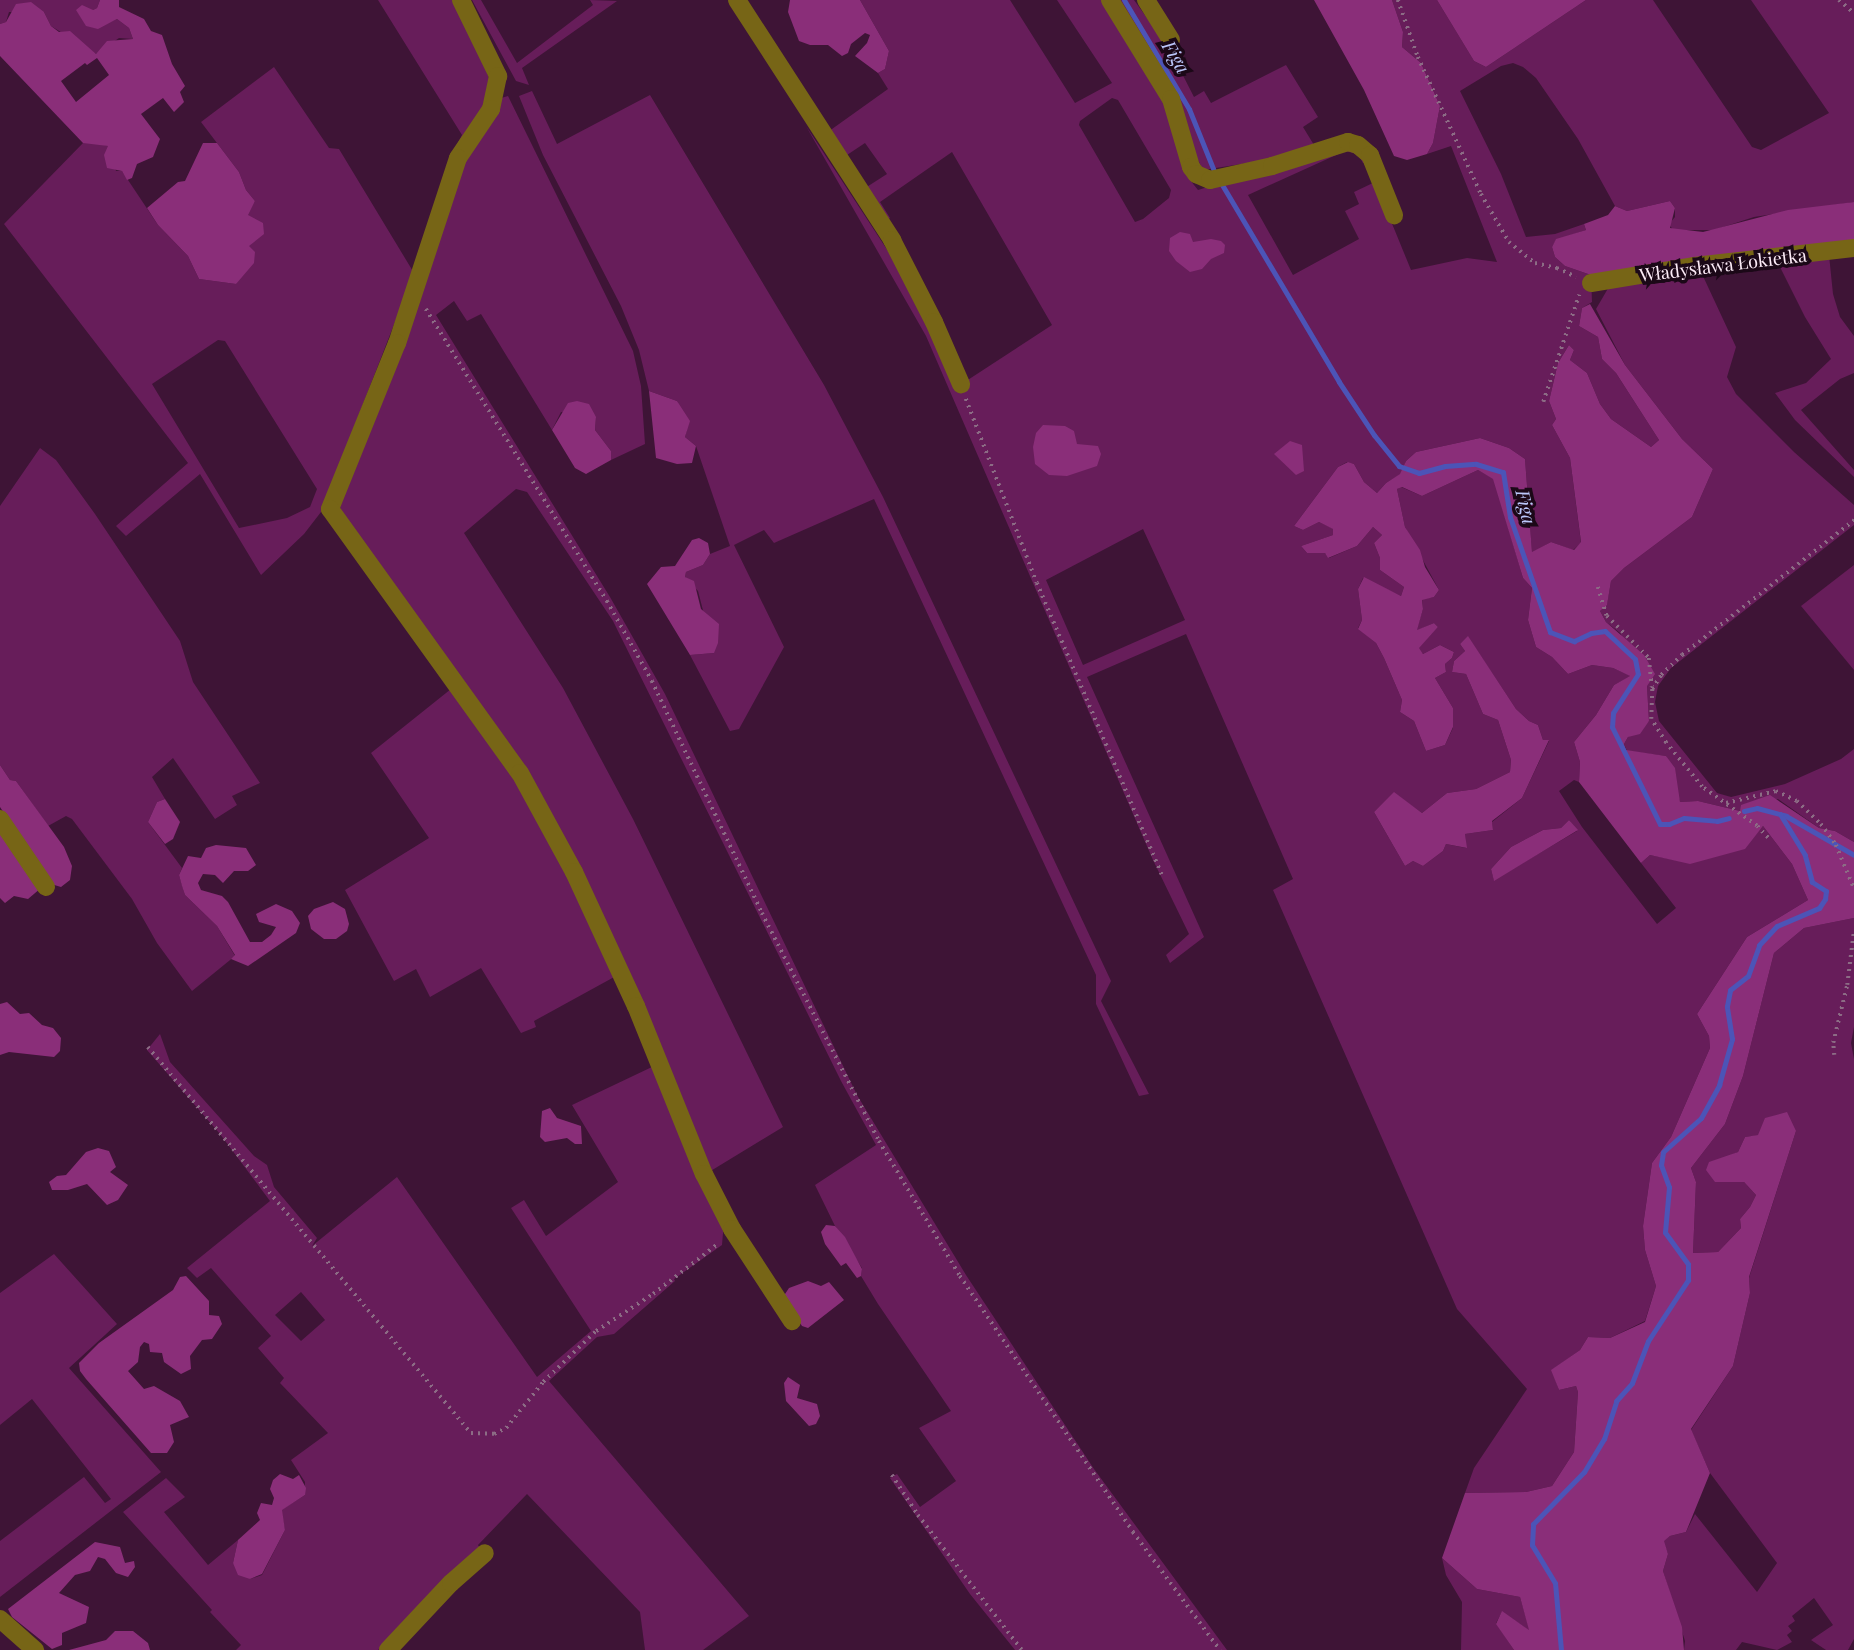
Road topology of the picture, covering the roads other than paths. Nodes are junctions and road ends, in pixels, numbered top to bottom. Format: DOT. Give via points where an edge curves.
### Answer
graph roads {
  1 [pos="461,0"];
  2 [pos="737,0"];
  3 [pos="1110,0"];
  4 [pos="1146,0"];
  5 [pos="1171,40"];
  6 [pos="1394,215"];
  7 [pos="1854,248"];
  8 [pos="1591,283"];
  9 [pos="961,384"];
  10 [pos="0,819"];
  11 [pos="46,887"];
  12 [pos="792,1321"];
  13 [pos="485,1553"];
  14 [pos="0,1619"];
  15 [pos="35,1650"];
  16 [pos="388,1650"];
  1 -- 12 [label="street" via="498,76 491,109 458,158 397,343 330,509 520,773 574,872 636,1006 704,1174 734,1232"];
  2 -- 9 [label="street" via="892,240"];
  3 -- 6 [label="street" via="1171,99 1196,174 1210,180 1348,142 1370,155"];
  4 -- 5 [label="street"];
  7 -- 8 [label="street, Władysława Łokietka"];
  10 -- 11 [label="street"];
  13 -- 16 [label="street"];
  14 -- 15 [label="street"];
}
